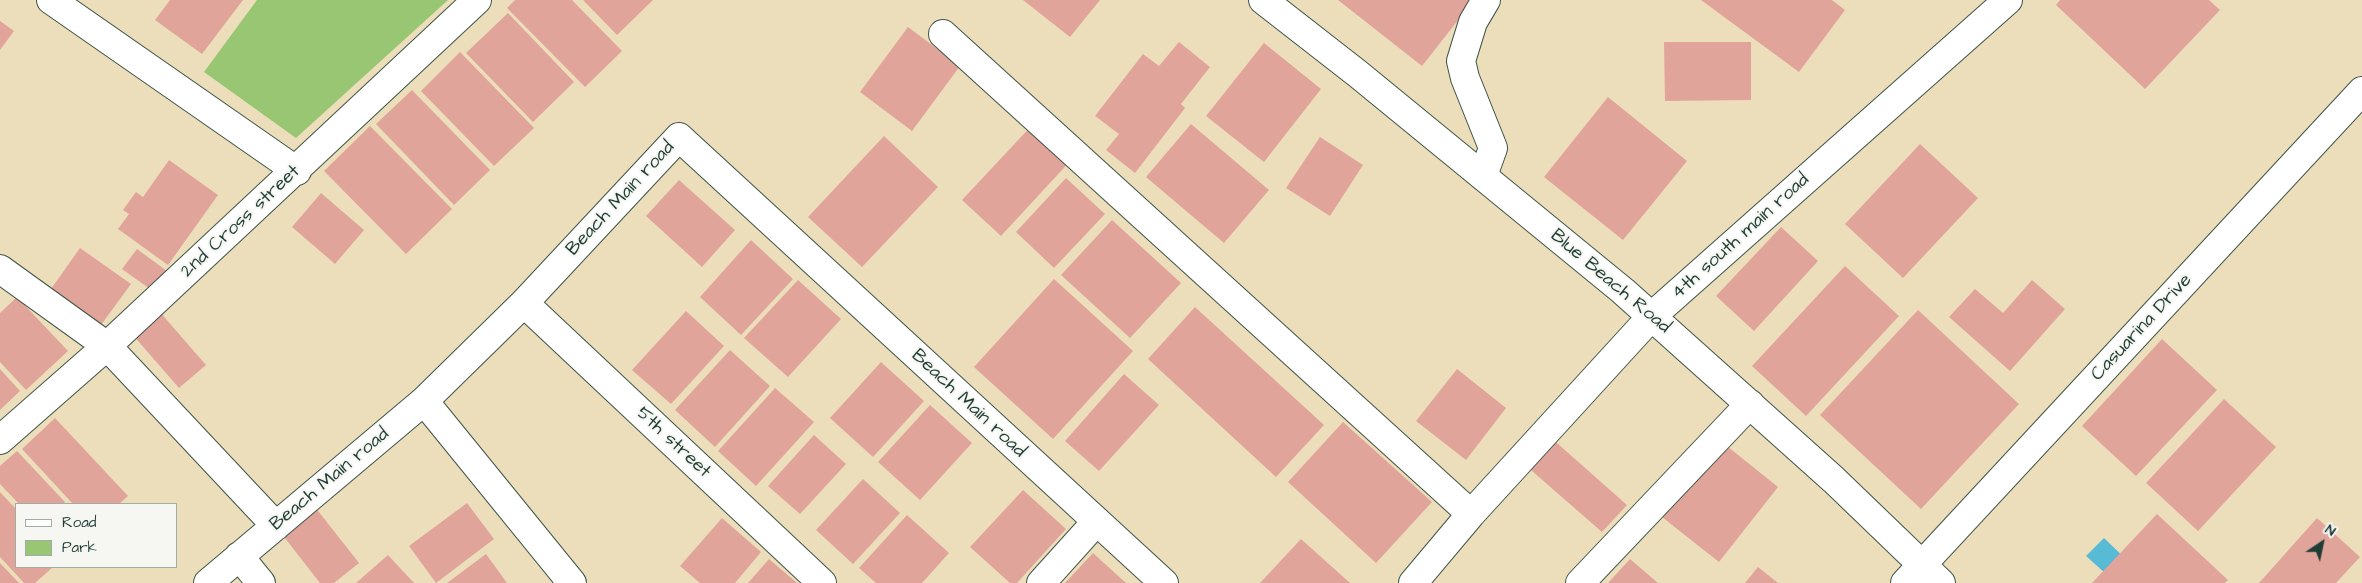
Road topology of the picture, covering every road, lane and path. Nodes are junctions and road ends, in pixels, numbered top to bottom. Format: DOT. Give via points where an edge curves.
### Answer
graph roads {
  1 [pos="51,0"];
  2 [pos="477,0"];
  3 [pos="1263,0"];
  4 [pos="1486,0"];
  5 [pos="2008,0"];
  6 [pos="943,34"];
  7 [pos="2362,91"];
  8 [pos="296,171"];
  9 [pos="1483,176"];
  10 [pos="0,269"];
  11 [pos="524,303"];
  12 [pos="1652,316"];
  13 [pos="107,346"];
  14 [pos="424,402"];
  15 [pos="1750,404"];
  16 [pos="0,440"];
  17 [pos="1471,514"];
  18 [pos="1096,522"];
  19 [pos="276,526"];
  20 [pos="239,556"];
  21 [pos="1913,574"];
  22 [pos="208,583"];
  23 [pos="261,583"];
  24 [pos="572,583"];
  25 [pos="822,583"];
  26 [pos="1040,583"];
  27 [pos="1164,583"];
  28 [pos="1413,583"];
  29 [pos="1580,583"];
  30 [pos="1941,583"];
  1 -- 8 [label="street"];
  2 -- 8 [label="street, 2nd Cross street"];
  3 -- 9 [label="street, Blue Beach Road"];
  4 -- 9 [label="street" via="1472,22 1461,61 1493,148"];
  5 -- 12 [label="street, 4th south main road"];
  6 -- 17 [label="street"];
  7 -- 21 [label="street, Casuarina Drive"];
  8 -- 13 [label="street, 2nd Cross street"];
  9 -- 12 [label="street, Blue Beach Road"];
  10 -- 13 [label="street"];
  11 -- 14 [label="street, Beach Main road"];
  11 -- 18 [label="street, Beach Main road" via="679,137"];
  11 -- 25 [label="street, 5th street"];
  12 -- 15 [label="street, Blue Beach Road"];
  12 -- 17 [label="street, 4th south main road"];
  13 -- 16 [label="street, 2nd Cross street"];
  13 -- 19 [label="street"];
  14 -- 19 [label="street, Beach Main road"];
  14 -- 24 [label="street"];
  15 -- 21 [label="street, Blue Beach Road"];
  15 -- 29 [label="street"];
  17 -- 28 [label="street, 4th south main road"];
  18 -- 26 [label="street"];
  18 -- 27 [label="street, Beach Main road"];
  19 -- 20 [label="street, Beach Main road"];
  20 -- 22 [label="street, Beach Main road"];
  20 -- 23 [label="street"];
  21 -- 30 [label="street, Blue Beach Road"];
}
